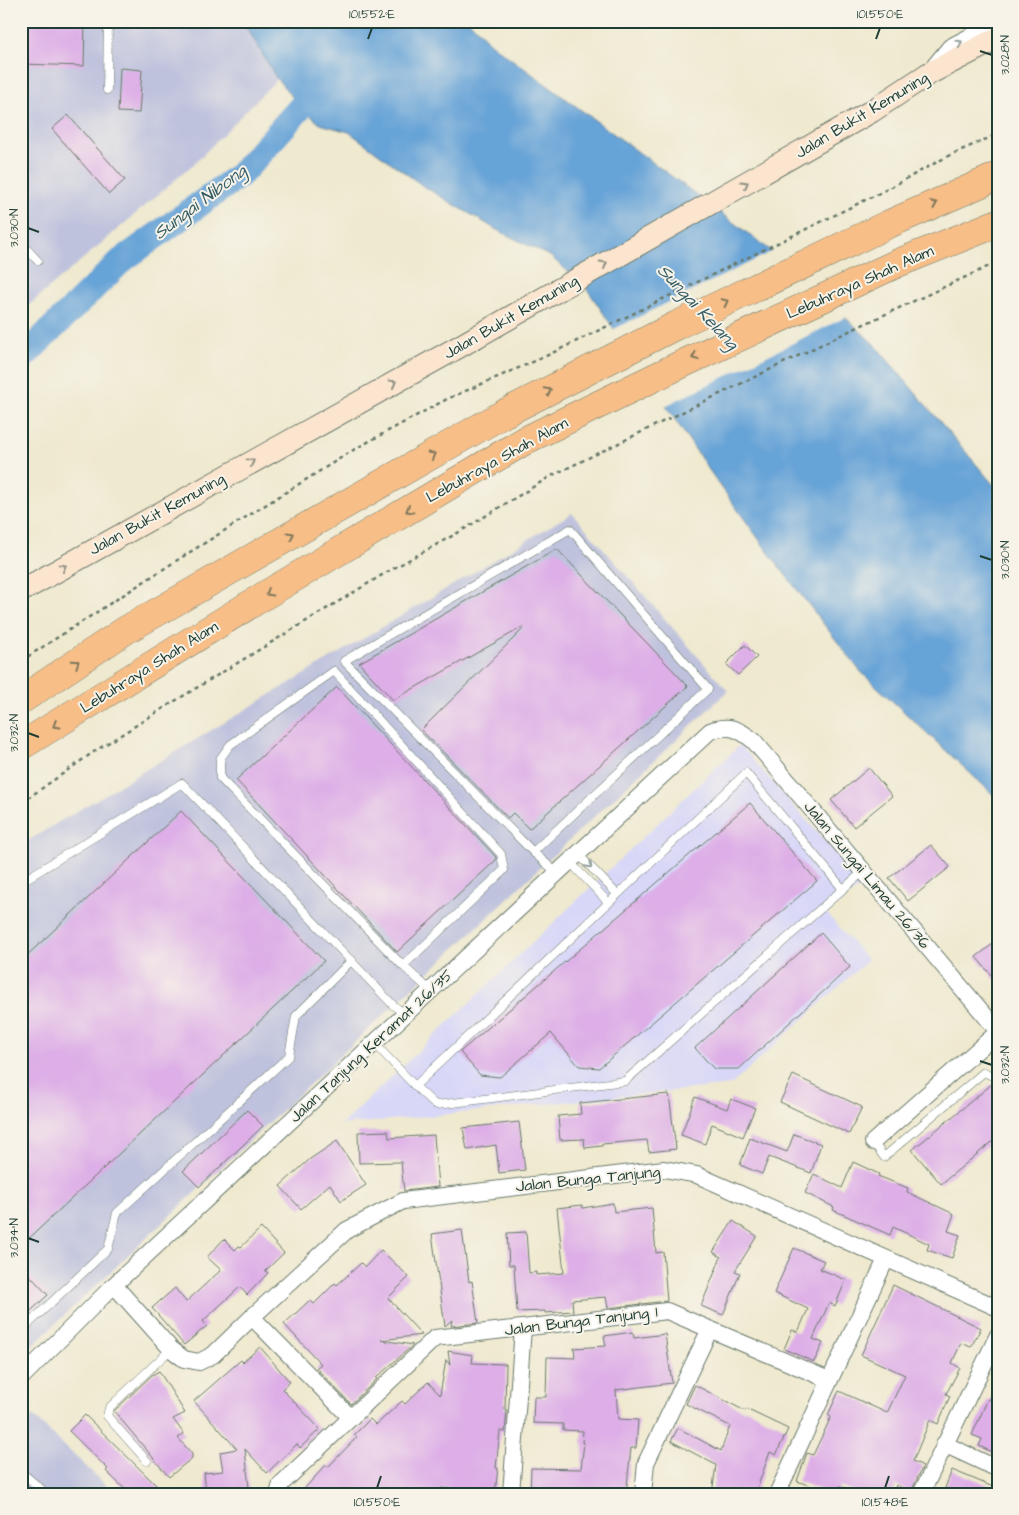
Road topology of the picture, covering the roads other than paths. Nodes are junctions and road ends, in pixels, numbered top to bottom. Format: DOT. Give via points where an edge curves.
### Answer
graph roads {
  1 [pos="108,21"];
  2 [pos="998,22"];
  3 [pos="998,38"];
  4 [pos="928,74"];
  5 [pos="107,90"];
  6 [pos="998,176"];
  7 [pos="998,223"];
  8 [pos="21,242"];
  9 [pos="38,261"];
  10 [pos="21,591"];
  11 [pos="21,700"];
  12 [pos="730,727"];
  13 [pos="21,746"];
  14 [pos="534,852"];
  15 [pos="574,858"];
  16 [pos="864,871"];
  17 [pos="557,873"];
  18 [pos="21,882"];
  19 [pos="843,889"];
  20 [pos="617,894"];
  21 [pos="608,902"];
  22 [pos="352,960"];
  23 [pos="403,966"];
  24 [pos="430,991"];
  25 [pos="405,1014"];
  26 [pos="998,1032"];
  27 [pos="374,1043"];
  28 [pos="998,1079"];
  29 [pos="415,1086"];
  30 [pos="873,1142"];
  31 [pos="886,1259"];
  32 [pos="114,1285"];
  33 [pos="998,1308"];
  34 [pos="252,1317"];
  35 [pos="523,1328"];
  36 [pos="710,1329"];
  37 [pos="21,1331"];
  38 [pos="998,1335"];
  39 [pos="171,1349"];
  40 [pos="21,1378"];
  41 [pos="829,1380"];
  42 [pos="351,1418"];
  43 [pos="944,1444"];
  44 [pos="147,1461"];
  45 [pos="998,1469"];
  46 [pos="21,1472"];
  47 [pos="46,1494"];
  48 [pos="278,1494"];
  49 [pos="511,1494"];
  50 [pos="643,1494"];
  51 [pos="777,1494"];
  52 [pos="921,1494"];
  1 -- 5 [label="lane"];
  4 -- 2 [label="street, one-way" via="950,48"];
  3 -- 4 [label="main road, Jalan Bukit Kemuning"];
  10 -- 4 [label="main road, Jalan Bukit Kemuning, one-way" via="455,349 872,111"];
  11 -- 6 [label="highway, one-way" via="126,630 505,413 677,325"];
  7 -- 13 [label="highway, Lebuhraya Shah Alam, one-way" via="898,263 526,440 267,594"];
  8 -- 9 [label="lane"];
  12 -- 15 [label="street, Jalan Tanjung Keramat 26/35" via="710,731"];
  12 -- 16 [label="street, Jalan Sungai Limau 26/36" via="742,731 754,741"];
  14 -- 14 [label="lane" via="344,661 570,529 708,689"];
  14 -- 17 [label="lane"];
  15 -- 17 [label="street, Jalan Tanjung Keramat 26/35"];
  15 -- 20 [label="lane, one-way"];
  15 -- 21 [label="lane"];
  16 -- 19 [label="lane"];
  16 -- 26 [label="street, Jalan Sungai Limau 26/36"];
  17 -- 24 [label="street, Jalan Tanjung Keramat 26/35"];
  18 -- 22 [label="lane" via="182,783"];
  19 -- 20 [label="lane" via="746,772"];
  19 -- 29 [label="lane" via="625,1081 437,1105"];
  20 -- 21 [label="lane"];
  21 -- 29 [label="lane"];
  22 -- 25 [label="lane"];
  22 -- 37 [label="lane" via="296,1016 289,1056 117,1214 108,1249"];
  23 -- 23 [label="lane" via="220,778 220,759 230,745 334,670 501,854 504,870"];
  23 -- 24 [label="lane"];
  24 -- 25 [label="street, Jalan Tanjung Keramat 26/35"];
  25 -- 27 [label="street, Jalan Tanjung Keramat 26/35"];
  26 -- 30 [label="street"];
  27 -- 29 [label="lane"];
  27 -- 32 [label="street, Jalan Tanjung Keramat 26/35"];
  28 -- 30 [label="lane" via="984,1072 884,1157"];
  31 -- 33 [label="street, Jalan Bunga Tanjung"];
  31 -- 34 [label="street, Jalan Bunga Tanjung" via="697,1176 664,1170 403,1201 347,1230"];
  31 -- 41 [label="street"];
  32 -- 39 [label="street, Jalan Bunga Tanjung"];
  32 -- 40 [label="street, Jalan Tanjung Keramat 26/35"];
  34 -- 39 [label="street, Jalan Bunga Tanjung" via="213,1356 199,1362 184,1359"];
  34 -- 42 [label="street"];
  35 -- 36 [label="street, Jalan Bunga Tanjung 1" via="667,1311"];
  35 -- 42 [label="street, Jalan Bunga Tanjung 1" via="435,1338"];
  35 -- 49 [label="street"];
  36 -- 41 [label="street, Jalan Bunga Tanjung 1"];
  36 -- 50 [label="street" via="646,1463"];
  38 -- 43 [label="street"];
  39 -- 44 [label="lane" via="109,1408 107,1416"];
  41 -- 51 [label="street"];
  42 -- 48 [label="street" via="281,1484"];
  43 -- 45 [label="street"];
  43 -- 52 [label="street"];
  46 -- 47 [label="lane"];
}
